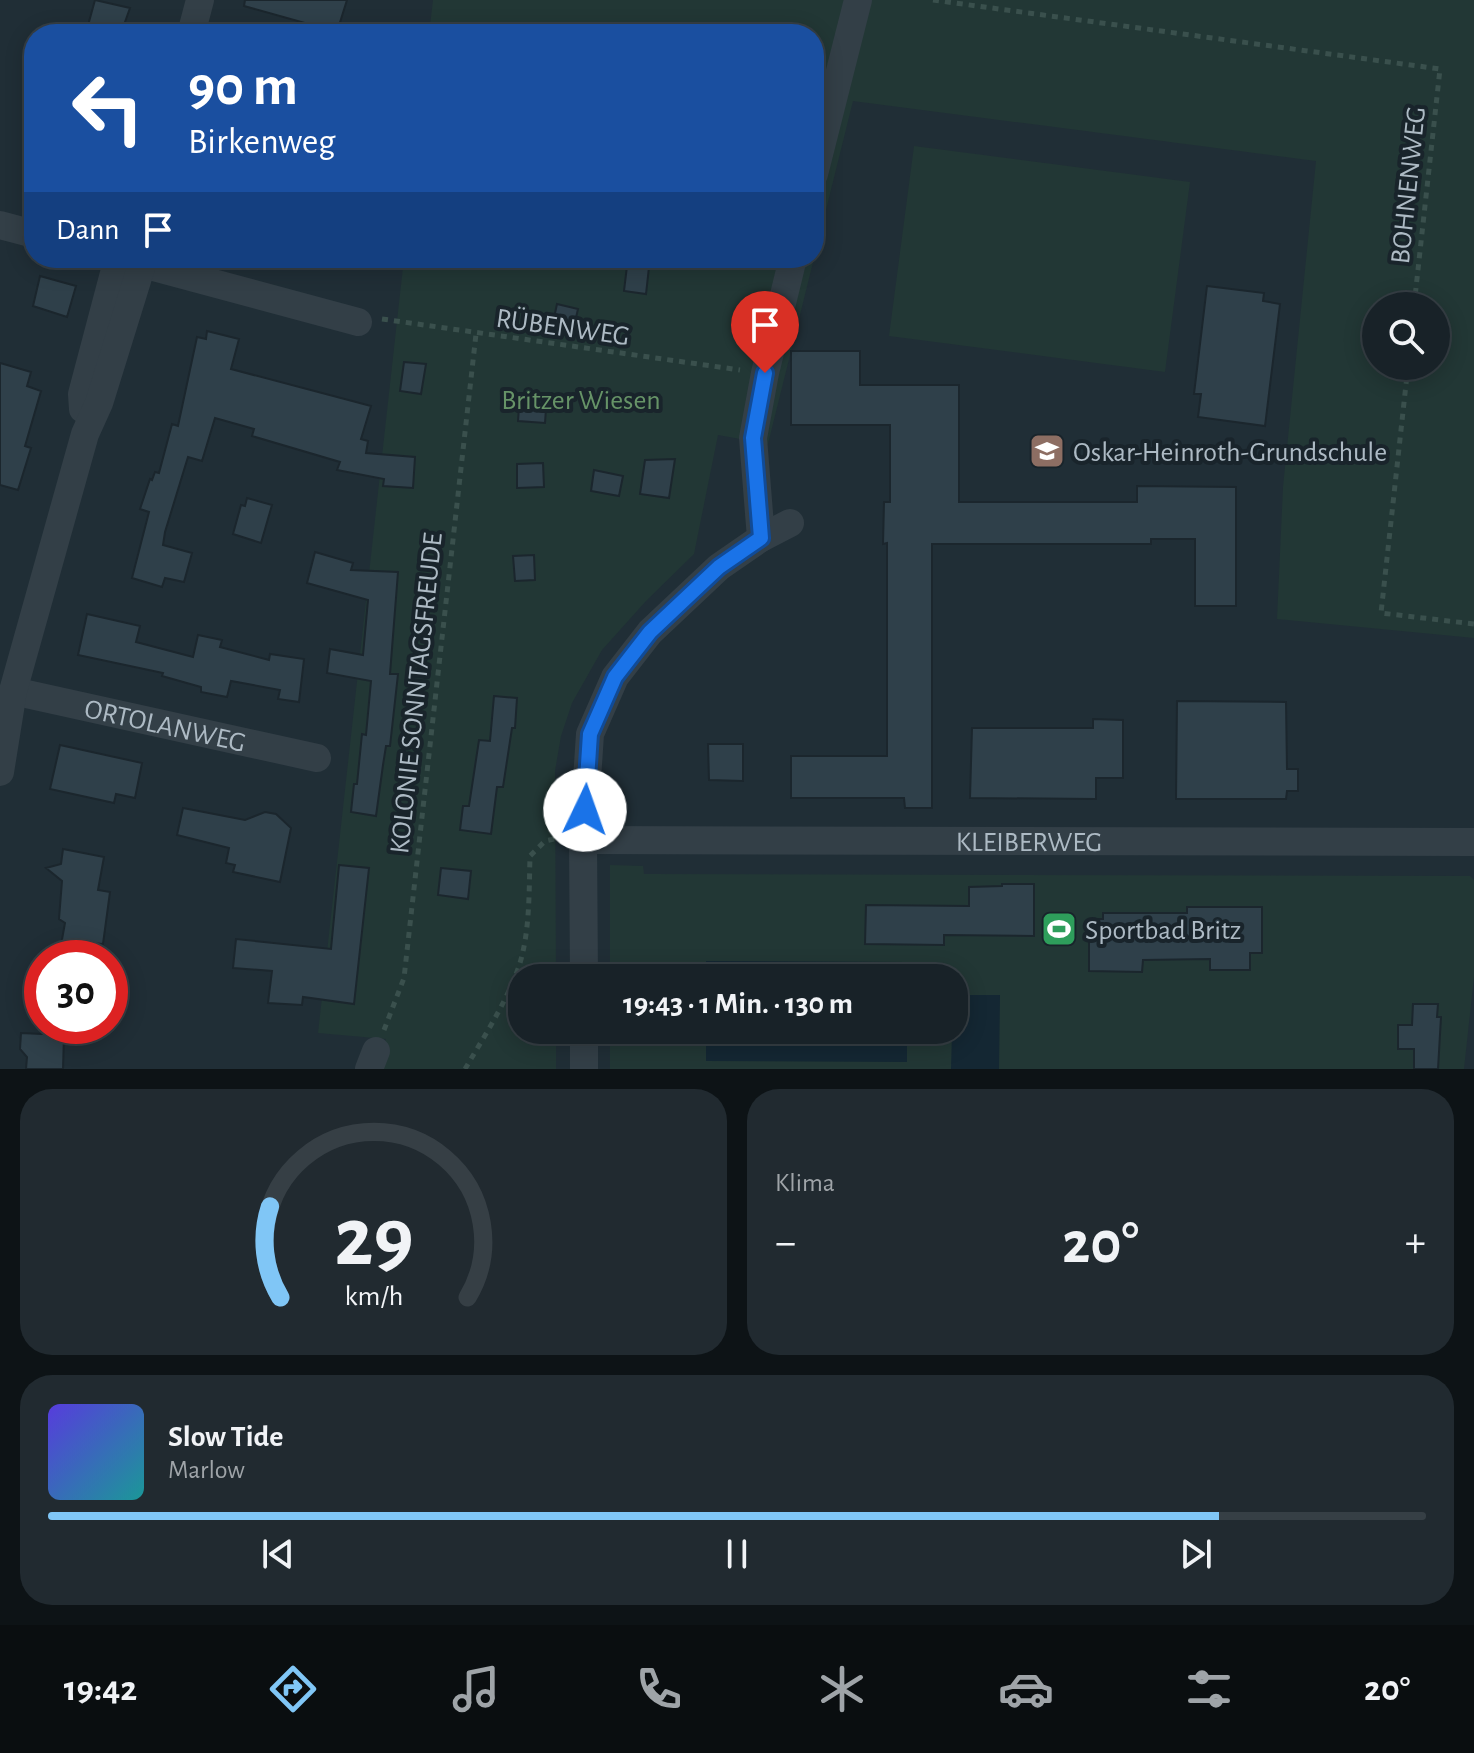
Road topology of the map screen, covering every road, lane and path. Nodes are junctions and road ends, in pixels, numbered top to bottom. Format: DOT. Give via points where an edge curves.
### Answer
graph roads {
  1 [pos="200,0"];
  2 [pos="858,0"];
  3 [pos="933,0"];
  4 [pos="194,24"];
  5 [pos="824,134"];
  6 [pos="0,225"];
  7 [pos="24,231"];
  8 [pos="129,268"];
  9 [pos="160,268"];
  10 [pos="791,268"];
  11 [pos="1416,292"];
  12 [pos="358,322"];
  13 [pos="476,334"];
  14 [pos="765,373"];
  15 [pos="1406,380"];
  16 [pos="790,523"];
  17 [pos="761,538"];
  18 [pos="1474,624"];
  19 [pos="13,691"];
  20 [pos="317,758"];
  21 [pos="0,772"];
  22 [pos="583,840"];
  23 [pos="1474,842"];
  24 [pos="584,964"];
  25 [pos="584,1044"];
  26 [pos="373,1060"];
  27 [pos="465,1069"];
  28 [pos="584,1069"];
  1 -- 4 [label="street"];
  2 -- 5 [label="street"];
  3 -- 11 [label="path, BOHNENWEG" via="1440,69"];
  6 -- 7 [label="street"];
  8 -- 19 [label="street" via="99,403 85,434"];
  9 -- 12 [label="street"];
  10 -- 14 [label="street"];
  12 -- 13 [label="path, RÜBENWEG" via="388,318"];
  13 -- 14 [label="path, RÜBENWEG"];
  13 -- 26 [label="path, KOLONIE SONNTAGSFREUDE" via="404,978"];
  14 -- 17 [label="street" via="753,438"];
  15 -- 18 [label="path" via="1381,613"];
  16 -- 17 [label="street"];
  17 -- 22 [label="street" via="719,567 650,632 615,677 590,734"];
  19 -- 20 [label="street, ORTOLANWEG"];
  19 -- 21 [label="street"];
  22 -- 23 [label="street, KLEIBERWEG"];
  22 -- 24 [label="street"];
  22 -- 27 [label="path" via="571,836 545,841 530,856 520,961"];
  25 -- 28 [label="street"];
}
